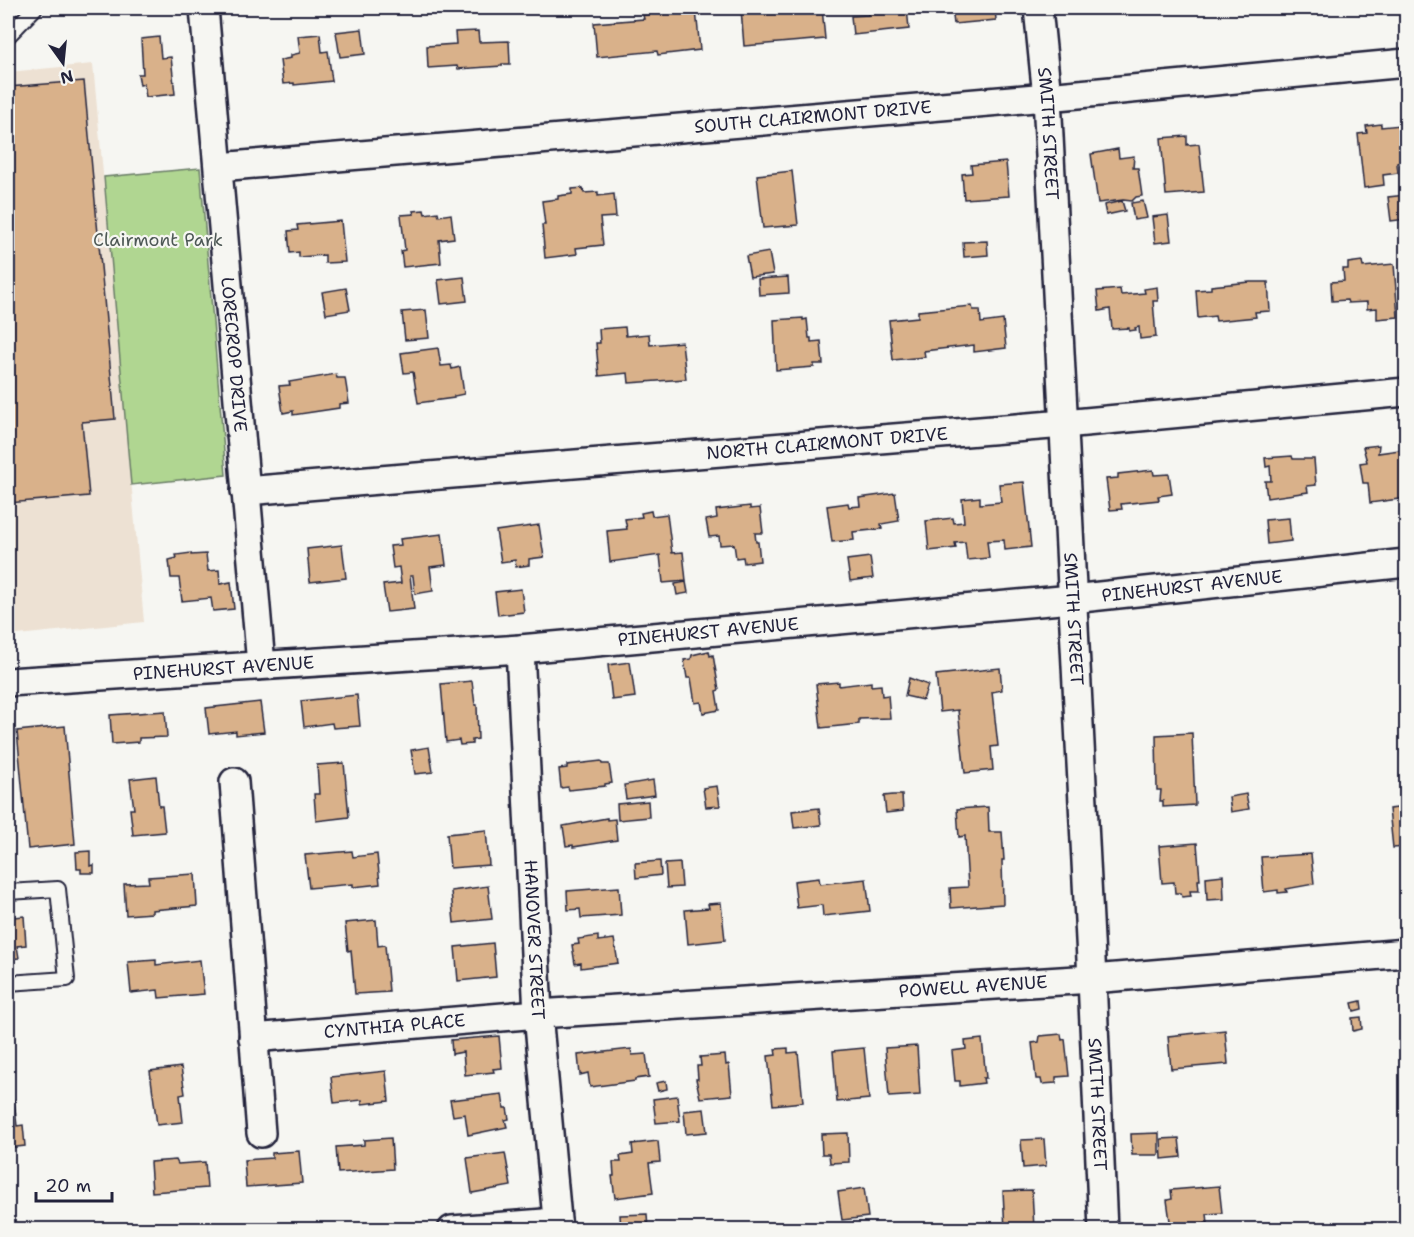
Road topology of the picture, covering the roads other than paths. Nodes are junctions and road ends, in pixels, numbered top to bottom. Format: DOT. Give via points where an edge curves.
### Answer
graph roads {
  1 [pos="35,8"];
  2 [pos="204,8"];
  3 [pos="1038,8"];
  4 [pos="8,36"];
  5 [pos="1407,63"];
  6 [pos="1047,97"];
  7 [pos="219,167"];
  8 [pos="1407,392"];
  9 [pos="1064,424"];
  10 [pos="245,491"];
  11 [pos="1407,563"];
  12 [pos="1072,599"];
  13 [pos="520,649"];
  14 [pos="261,665"];
  15 [pos="8,682"];
  16 [pos="234,782"];
  17 [pos="8,892"];
  18 [pos="1407,953"];
  19 [pos="1092,979"];
  20 [pos="8,983"];
  21 [pos="538,1014"];
  22 [pos="253,1038"];
  23 [pos="261,1133"];
  24 [pos="557,1226"];
  25 [pos="452,1230"];
  26 [pos="1103,1230"];
  1 -- 4 [label="lane"];
  2 -- 7 [label="street, LORECROP DRIVE"];
  3 -- 6 [label="street, SMITH STREET"];
  5 -- 6 [label="street, SOUTH CLAIRMONT DRIVE"];
  6 -- 7 [label="street, SOUTH CLAIRMONT DRIVE"];
  6 -- 9 [label="street, SMITH STREET"];
  7 -- 10 [label="street, LORECROP DRIVE"];
  8 -- 9 [label="street, NORTH CLAIRMONT DRIVE"];
  9 -- 10 [label="street, NORTH CLAIRMONT DRIVE"];
  9 -- 12 [label="street, SMITH STREET"];
  10 -- 14 [label="street, LORECROP DRIVE"];
  11 -- 12 [label="street, PINEHURST AVENUE"];
  12 -- 13 [label="street, PINEHURST AVENUE"];
  12 -- 19 [label="street, SMITH STREET"];
  13 -- 14 [label="street, PINEHURST AVENUE"];
  13 -- 21 [label="street, HANOVER STREET"];
  14 -- 15 [label="street, PINEHURST AVENUE"];
  16 -- 22 [label="street"];
  17 -- 20 [label="lane" via="58,889 67,980"];
  18 -- 19 [label="street, POWELL AVENUE"];
  19 -- 21 [label="street, POWELL AVENUE"];
  19 -- 26 [label="street, SMITH STREET"];
  21 -- 22 [label="street, CYNTHIA PLACE"];
  21 -- 24 [label="street, HANOVER STREET"];
  22 -- 23 [label="street"];
  24 -- 25 [label="street"];
}
